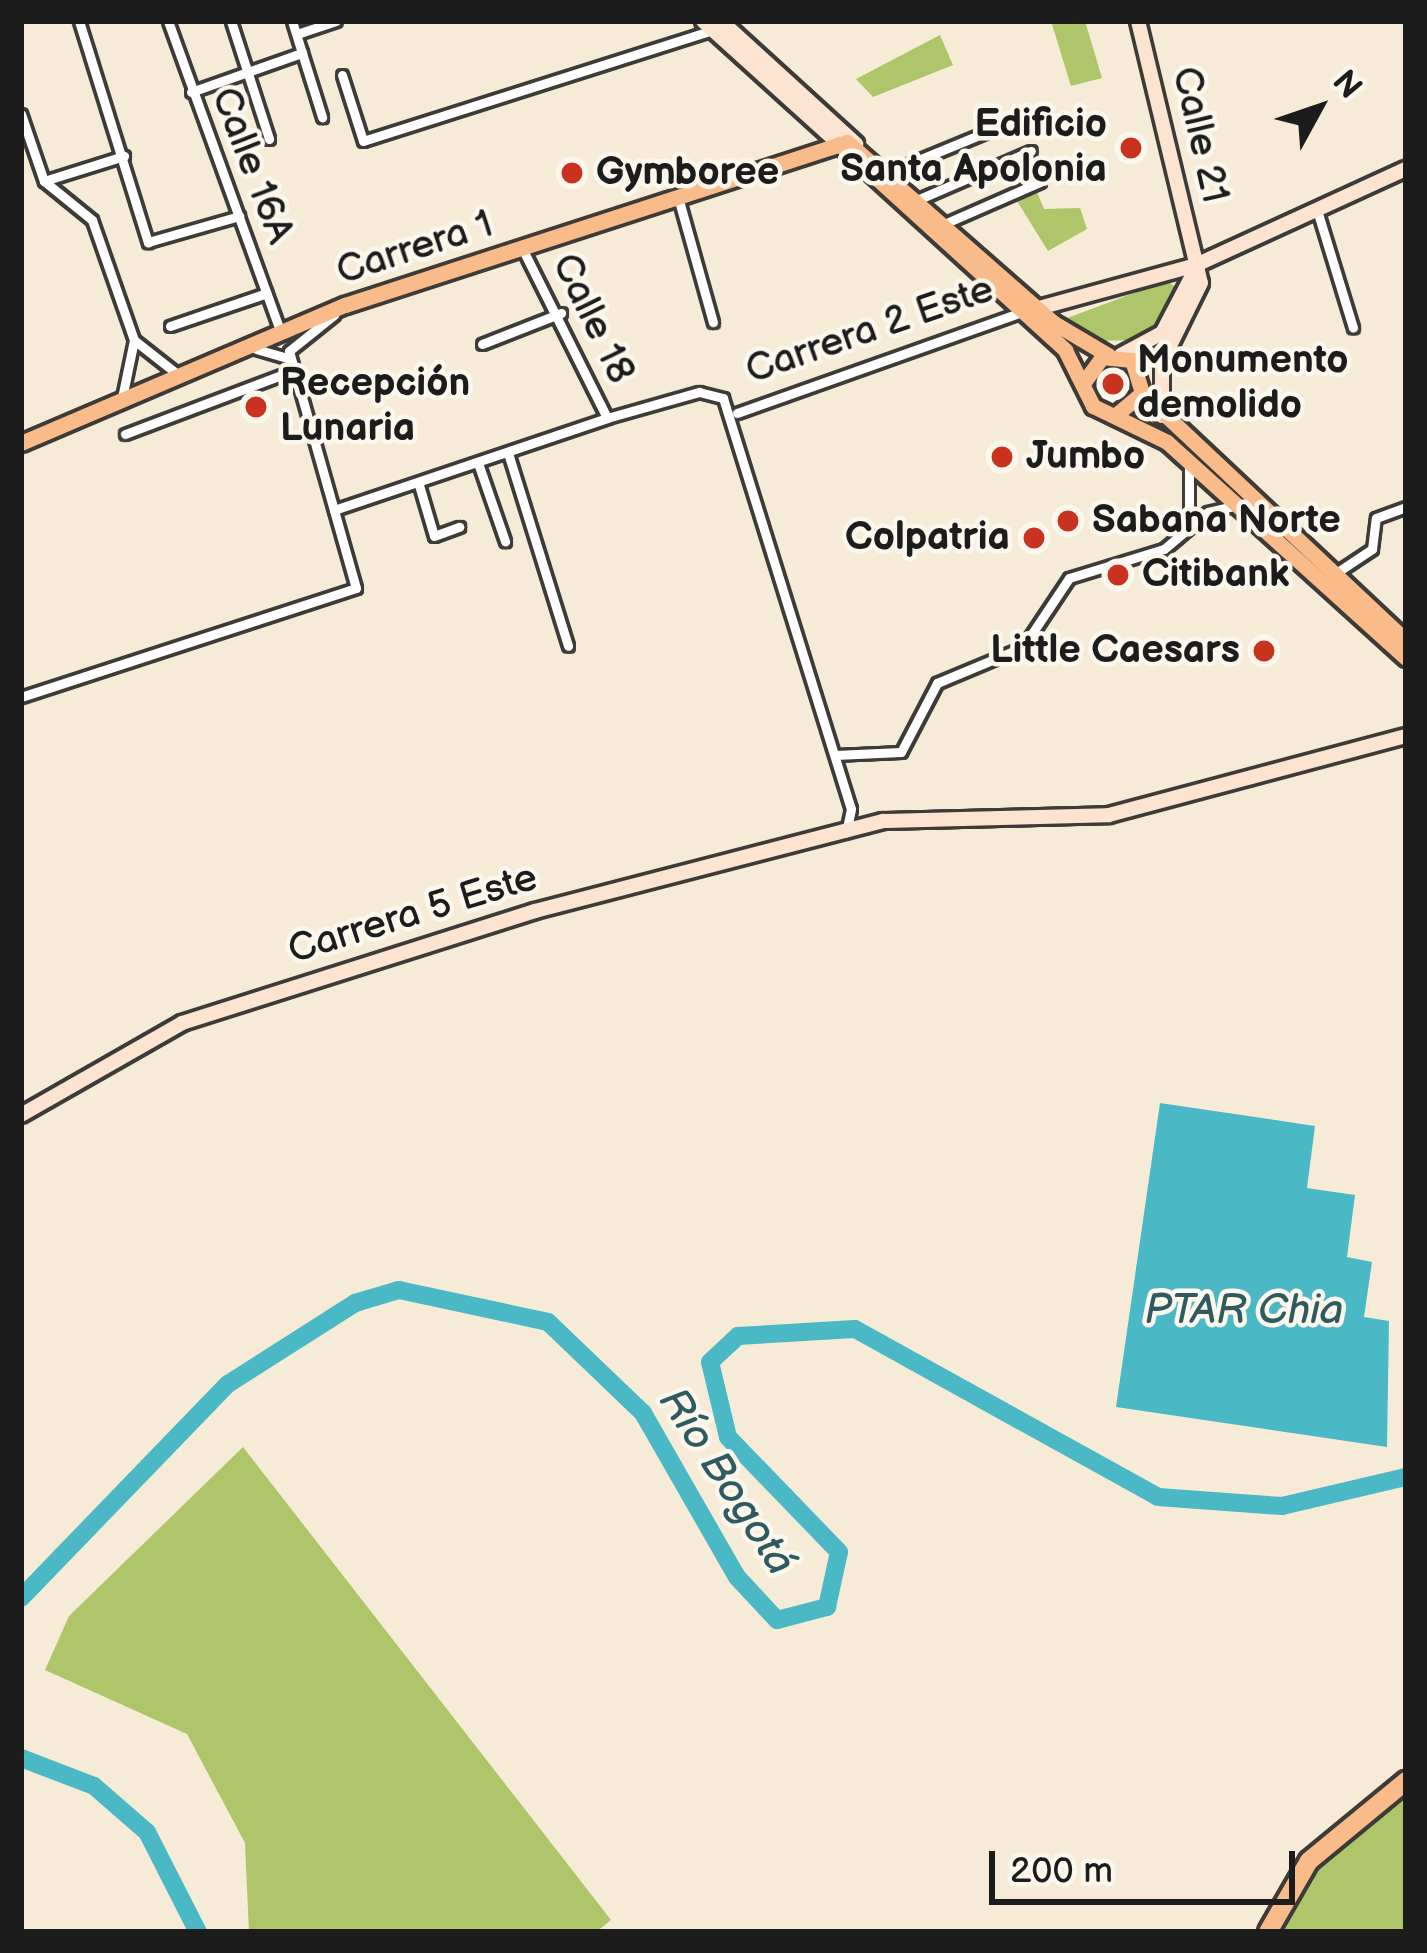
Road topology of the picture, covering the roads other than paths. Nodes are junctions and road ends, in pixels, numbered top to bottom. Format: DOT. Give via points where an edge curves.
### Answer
graph roads {
  1 [pos="79,21"];
  2 [pos="168,21"];
  3 [pos="231,21"];
  4 [pos="292,21"];
  5 [pos="336,21"];
  6 [pos="1138,21"];
  7 [pos="716,23"];
  8 [pos="297,34"];
  9 [pos="302,53"];
  10 [pos="248,72"];
  11 [pos="341,75"];
  12 [pos="191,92"];
  13 [pos="21,114"];
  14 [pos="322,117"];
  15 [pos="1023,117"];
  16 [pos="269,140"];
  17 [pos="848,144"];
  18 [pos="1031,151"];
  19 [pos="124,156"];
  20 [pos="1406,169"];
  21 [pos="887,173"];
  22 [pos="44,181"];
  23 [pos="1040,182"];
  24 [pos="678,197"];
  25 [pos="917,200"];
  26 [pos="1317,210"];
  27 [pos="239,217"];
  28 [pos="944,224"];
  29 [pos="523,248"];
  30 [pos="1196,265"];
  31 [pos="1157,276"];
  32 [pos="267,293"];
  33 [pos="345,305"];
  34 [pos="1179,307"];
  35 [pos="1031,310"];
  36 [pos="561,313"];
  37 [pos="713,322"];
  38 [pos="170,326"];
  39 [pos="1353,328"];
  40 [pos="280,331"];
  41 [pos="134,340"];
  42 [pos="482,344"];
  43 [pos="233,349"];
  44 [pos="1114,355"];
  45 [pos="292,366"];
  46 [pos="176,373"];
  47 [pos="1084,382"];
  48 [pos="1142,393"];
  49 [pos="122,398"];
  50 [pos="736,413"];
  51 [pos="1118,414"];
  52 [pos="1162,416"];
  53 [pos="607,418"];
  54 [pos="125,434"];
  55 [pos="21,443"];
  56 [pos="508,453"];
  57 [pos="1184,456"];
  58 [pos="478,463"];
  59 [pos="418,485"];
  60 [pos="1239,506"];
  61 [pos="1406,507"];
  62 [pos="334,510"];
  63 [pos="459,527"];
  64 [pos="1186,530"];
  65 [pos="505,541"];
  66 [pos="1333,575"];
  67 [pos="1406,641"];
  68 [pos="568,646"];
  69 [pos="1406,658"];
  70 [pos="21,698"];
  71 [pos="1406,736"];
  72 [pos="835,755"];
  73 [pos="850,809"];
  74 [pos="871,823"];
  75 [pos="846,832"];
  76 [pos="21,1114"];
  77 [pos="1406,1781"];
  78 [pos="1268,1932"];
  1 -- 19 [label="street"];
  2 -- 12 [label="street, Calle 16A"];
  3 -- 10 [label="street"];
  4 -- 8 [label="street"];
  5 -- 8 [label="street"];
  6 -- 30 [label="street, Calle 21"];
  7 -- 11 [label="street" via="363,141"];
  7 -- 17 [label="street"];
  8 -- 9 [label="street"];
  9 -- 10 [label="street"];
  9 -- 14 [label="street"];
  10 -- 12 [label="street"];
  10 -- 16 [label="street"];
  12 -- 27 [label="street, Calle 16A"];
  13 -- 22 [label="street"];
  15 -- 21 [label="street"];
  17 -- 21 [label="main road"];
  17 -- 24 [label="main road, Carrera 1"];
  17 -- 35 [label="main road"];
  18 -- 25 [label="street"];
  19 -- 22 [label="street"];
  19 -- 27 [label="street" via="151,244"];
  20 -- 26 [label="street, Carrera 2 Este"];
  21 -- 25 [label="main road"];
  22 -- 41 [label="street" via="87,209"];
  23 -- 28 [label="street"];
  24 -- 29 [label="main road, Carrera 1"];
  24 -- 37 [label="street"];
  25 -- 28 [label="main road"];
  26 -- 30 [label="street, Carrera 2 Este"];
  26 -- 39 [label="street"];
  27 -- 32 [label="street, Calle 16A"];
  28 -- 35 [label="main road"];
  29 -- 33 [label="main road, Carrera 1"];
  29 -- 36 [label="street, Calle 18"];
  30 -- 31 [label="street, Carrera 2 Este"];
  30 -- 34 [label="street, Calle 21"];
  30 -- 52 [label="street, Calle 21" via="1199,303 1160,369"];
  31 -- 34 [label="street" via="1177,285"];
  31 -- 35 [label="street, Carrera 2 Este"];
  32 -- 38 [label="street"];
  32 -- 40 [label="street, Calle 16A"];
  33 -- 40 [label="main road, Carrera 1"];
  33 -- 45 [label="street" via="296,336"];
  34 -- 44 [label="street, Calle 21" via="1162,333"];
  35 -- 44 [label="main road"];
  35 -- 47 [label="main road"];
  35 -- 50 [label="street, Carrera 2 Este"];
  36 -- 42 [label="street"];
  36 -- 53 [label="street, Calle 18"];
  40 -- 43 [label="main road, Carrera 1"];
  41 -- 46 [label="street"];
  41 -- 49 [label="street"];
  43 -- 45 [label="street" via="274,346"];
  43 -- 46 [label="main road, Carrera 1"];
  44 -- 47 [label="main road"];
  44 -- 48 [label="main road" via="1139,369"];
  45 -- 54 [label="street"];
  45 -- 62 [label="street"];
  46 -- 49 [label="main road, Carrera 1"];
  47 -- 51 [label="main road" via="1093,406"];
  48 -- 51 [label="main road"];
  48 -- 52 [label="main road"];
  49 -- 55 [label="main road, Carrera 1"];
  50 -- 53 [label="street, Carrera 2 Este" via="700,392"];
  50 -- 72 [label="street"];
  51 -- 57 [label="main road"];
  52 -- 66 [label="main road"];
  53 -- 56 [label="street, Carrera 2 Este"];
  56 -- 58 [label="street, Carrera 2 Este"];
  56 -- 68 [label="street"];
  57 -- 60 [label="main road"];
  57 -- 64 [label="street" via="1196,489"];
  58 -- 59 [label="street, Carrera 2 Este"];
  58 -- 65 [label="street"];
  59 -- 62 [label="street, Carrera 2 Este"];
  59 -- 63 [label="street" via="434,536"];
  60 -- 64 [label="street"];
  60 -- 69 [label="main road"];
  61 -- 66 [label="street" via="1376,518 1377,543"];
  62 -- 70 [label="street" via="356,588"];
  64 -- 72 [label="street" via="1164,549 1070,578 1023,646 937,683 901,752"];
  66 -- 67 [label="main road"];
  71 -- 74 [label="street, Carrera 5 Este" via="1109,815"];
  72 -- 73 [label="street"];
  73 -- 74 [label="street"];
  73 -- 75 [label="street"];
  74 -- 75 [label="street, Carrera 5 Este"];
  75 -- 76 [label="street, Carrera 5 Este" via="535,911 182,1023"];
  77 -- 78 [label="highway" via="1309,1861"];
}
